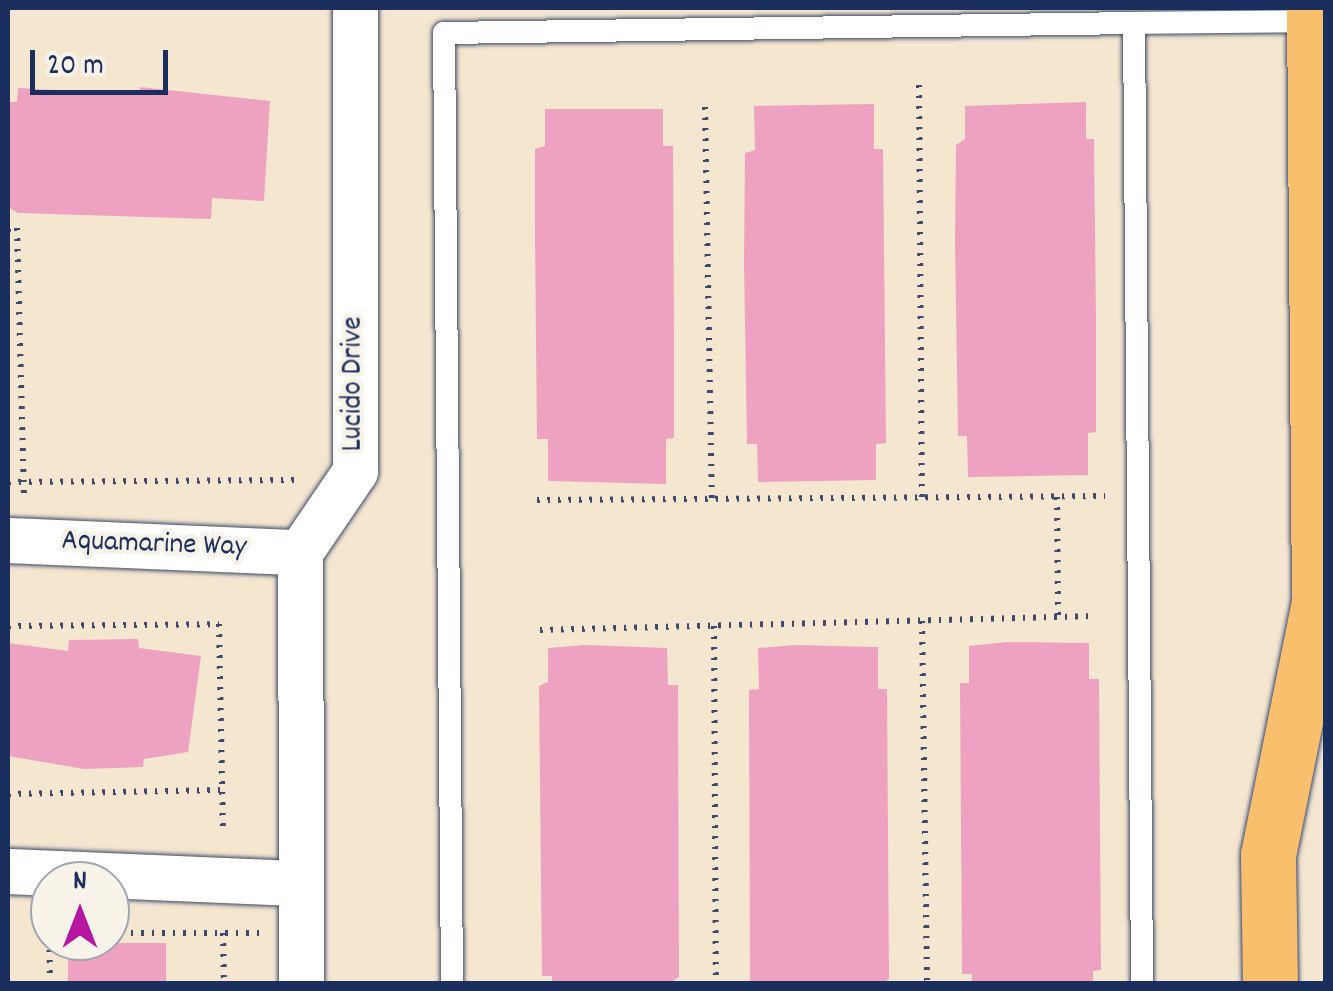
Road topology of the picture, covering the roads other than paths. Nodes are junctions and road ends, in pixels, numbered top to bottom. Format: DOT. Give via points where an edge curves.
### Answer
graph roads {
  1 [pos="355,8"];
  2 [pos="1314,14"];
  3 [pos="1134,22"];
  4 [pos="15,540"];
  5 [pos="300,552"];
  6 [pos="1324,611"];
  7 [pos="28,872"];
  8 [pos="297,883"];
  9 [pos="300,984"];
  10 [pos="452,984"];
  11 [pos="1142,984"];
  12 [pos="1270,984"];
  1 -- 5 [label="street, Lucido Drive" via="355,471"];
  2 -- 3 [label="lane"];
  2 -- 6 [label="main road"];
  3 -- 10 [label="lane" via="444,32"];
  3 -- 11 [label="lane"];
  4 -- 5 [label="street, Aquamarine Way"];
  5 -- 8 [label="street"];
  6 -- 12 [label="main road" via="1268,855"];
  7 -- 8 [label="street"];
  8 -- 9 [label="street"];
}
